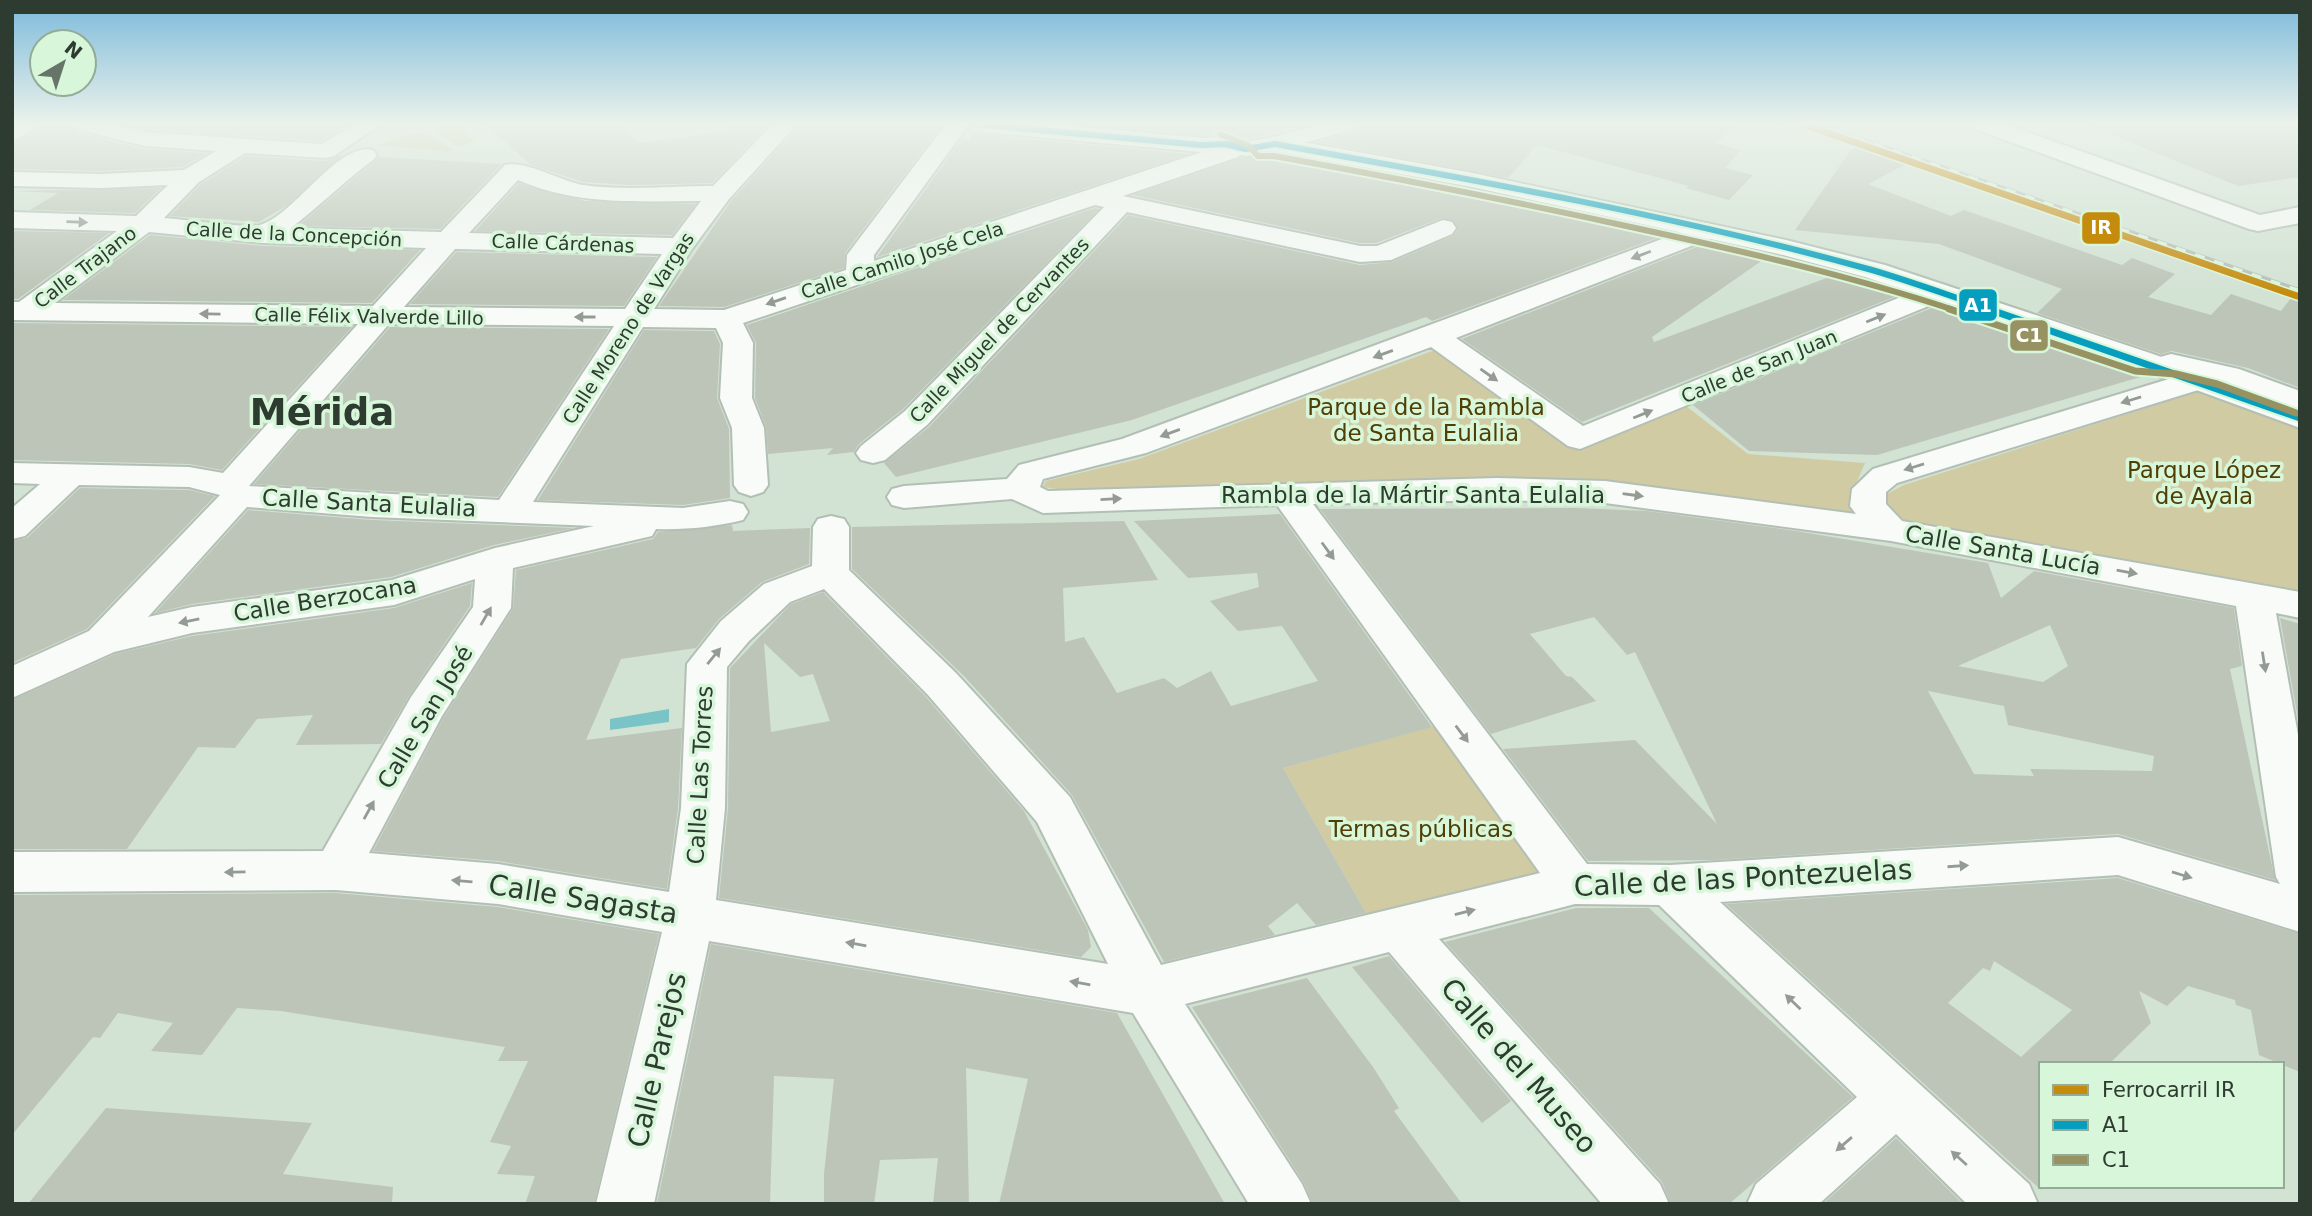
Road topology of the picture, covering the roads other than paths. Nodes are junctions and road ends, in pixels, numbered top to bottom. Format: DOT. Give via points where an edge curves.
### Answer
graph roads {
  1 [pos="186,181"];
  2 [pos="329,181"];
  3 [pos="504,181"];
  4 [pos="540,181"];
  5 [pos="732,181"];
  6 [pos="916,181"];
  7 [pos="1157,181"];
  8 [pos="1475,181"];
  9 [pos="2141,181"];
  10 [pos="720,194"];
  11 [pos="1108,200"];
  12 [pos="2300,215"];
  13 [pos="12,219"];
  14 [pos="143,223"];
  15 [pos="1443,228"];
  16 [pos="1705,231"];
  17 [pos="264,235"];
  18 [pos="446,242"];
  19 [pos="680,246"];
  20 [pos="859,273"];
  21 [pos="1938,292"];
  22 [pos="24,314"];
  23 [pos="380,317"];
  24 [pos="632,317"];
  25 [pos="726,318"];
  26 [pos="1434,336"];
  27 [pos="2139,359"];
  28 [pos="2197,380"];
  29 [pos="2300,402"];
  30 [pos="2300,418"];
  31 [pos="873,453"];
  32 [pos="12,473"];
  33 [pos="72,473"];
  34 [pos="751,485"];
  35 [pos="1023,488"];
  36 [pos="235,490"];
  37 [pos="1288,495"];
  38 [pos="904,498"];
  39 [pos="511,509"];
  40 [pos="730,512"];
  41 [pos="683,519"];
  42 [pos="831,527"];
  43 [pos="12,528"];
  44 [pos="1891,530"];
  45 [pos="495,560"];
  46 [pos="830,573"];
  47 [pos="2253,594"];
  48 [pos="2300,605"];
  49 [pos="103,641"];
  50 [pos="12,683"];
  51 [pos="336,870"];
  52 [pos="12,872"];
  53 [pos="2300,877"];
  54 [pos="1575,884"];
  55 [pos="1670,885"];
  56 [pos="2300,911"];
  57 [pos="690,916"];
  58 [pos="1399,929"];
  59 [pos="1148,991"];
  60 [pos="1895,1100"];
  61 [pos="625,1204"];
  62 [pos="1282,1204"];
  63 [pos="1640,1204"];
  64 [pos="1776,1204"];
  65 [pos="2009,1204"];
  1 -- 14 [label="street, Calle Trajano"];
  2 -- 17 [label="street" via="318,196"];
  3 -- 18 [label="street"];
  4 -- 10 [label="street" via="586,193"];
  5 -- 10 [label="street, Calle Moreno de Vargas"];
  6 -- 20 [label="street" via="861,255"];
  7 -- 11 [label="street, Calle Camilo José Cela"];
  8 -- 16 [label="street"];
  9 -- 12 [label="street" via="2258,223"];
  10 -- 19 [label="street, Calle Moreno de Vargas"];
  11 -- 15 [label="street" via="1360,254 1381,254"];
  11 -- 20 [label="street, Calle Camilo José Cela"];
  11 -- 31 [label="street, Calle Miguel de Cervantes" via="916,418"];
  13 -- 14 [label="street, Calle de la Concepción, one-way"];
  14 -- 17 [label="street, Calle de la Concepción"];
  14 -- 22 [label="street, Calle Trajano"];
  16 -- 21 [label="street" via="1824,258"];
  16 -- 26 [label="street, one-way"];
  17 -- 18 [label="street, Calle de la Concepción"];
  18 -- 19 [label="street, Calle Cárdenas"];
  18 -- 23 [label="street"];
  19 -- 24 [label="street, Calle Moreno de Vargas"];
  20 -- 25 [label="street, Calle Camilo José Cela, one-way"];
  26 -- 21 [label="street, Calle de San Juan, one-way" via="1580,439"];
  21 -- 27 [label="street"];
  23 -- 22 [label="street, Calle Félix Valverde Lillo, one-way"];
  24 -- 23 [label="street, Calle Félix Valverde Lillo, one-way"];
  23 -- 36 [label="street"];
  24 -- 25 [label="street, Calle Félix Valverde Lillo"];
  24 -- 39 [label="street, Calle Moreno de Vargas"];
  25 -- 34 [label="street" via="738,342 736,398 748,428"];
  26 -- 35 [label="street, one-way" via="1134,446 1031,472"];
  27 -- 28 [label="street"];
  27 -- 29 [label="street" via="2228,376"];
  28 -- 30 [label="street"];
  28 -- 44 [label="street, Calle Santa Lucía, one-way" via="1885,476 1869,489 1868,506"];
  32 -- 33 [label="street, Calle Santa Eulalia"];
  33 -- 36 [label="street, Calle Santa Eulalia" via="190,477"];
  33 -- 43 [label="street"];
  35 -- 37 [label="street, Rambla de la Mártir Santa Eulalia, one-way" via="1043,502"];
  35 -- 38 [label="street, Rambla de la Mártir Santa Eulalia"];
  36 -- 39 [label="street, Calle Santa Eulalia" via="372,506"];
  36 -- 49 [label="street"];
  37 -- 44 [label="street, Rambla de la Mártir Santa Eulalia, one-way" via="1497,489 1605,492"];
  37 -- 54 [label="street, one-way"];
  39 -- 41 [label="street, Calle Santa Eulalia"];
  40 -- 41 [label="street, Calle Santa Eulalia"];
  41 -- 45 [label="street, Calle Berzocana"];
  42 -- 46 [label="street"];
  44 -- 47 [label="street, Calle Santa Lucía, one-way"];
  45 -- 49 [label="street, Calle Berzocana, one-way" via="394,592 192,620"];
  51 -- 45 [label="street, Calle San José, one-way" via="426,708 492,608"];
  57 -- 46 [label="street, Calle Las Torres, one-way" via="702,808 706,664 777,593"];
  46 -- 59 [label="street" via="942,684 1054,810"];
  47 -- 48 [label="street, Calle Santa Lucía"];
  47 -- 53 [label="street, one-way"];
  49 -- 50 [label="street, Calle Berzocana"];
  51 -- 52 [label="street, Calle Sagasta, one-way"];
  57 -- 51 [label="street, Calle Sagasta, one-way" via="498,884"];
  54 -- 55 [label="street, Calle de las Pontezuelas"];
  58 -- 54 [label="street, Calle de las Pontezuelas, one-way"];
  55 -- 56 [label="street, Calle de las Pontezuelas, one-way" via="2118,856"];
  60 -- 55 [label="street, one-way"];
  59 -- 57 [label="street, Calle Sagasta, one-way"];
  57 -- 61 [label="street, Calle Parejos"];
  58 -- 59 [label="street, Calle de las Pontezuelas"];
  58 -- 63 [label="street, Calle del Museo"];
  59 -- 62 [label="street"];
  60 -- 64 [label="street, one-way"];
  65 -- 60 [label="street, one-way"];
}
